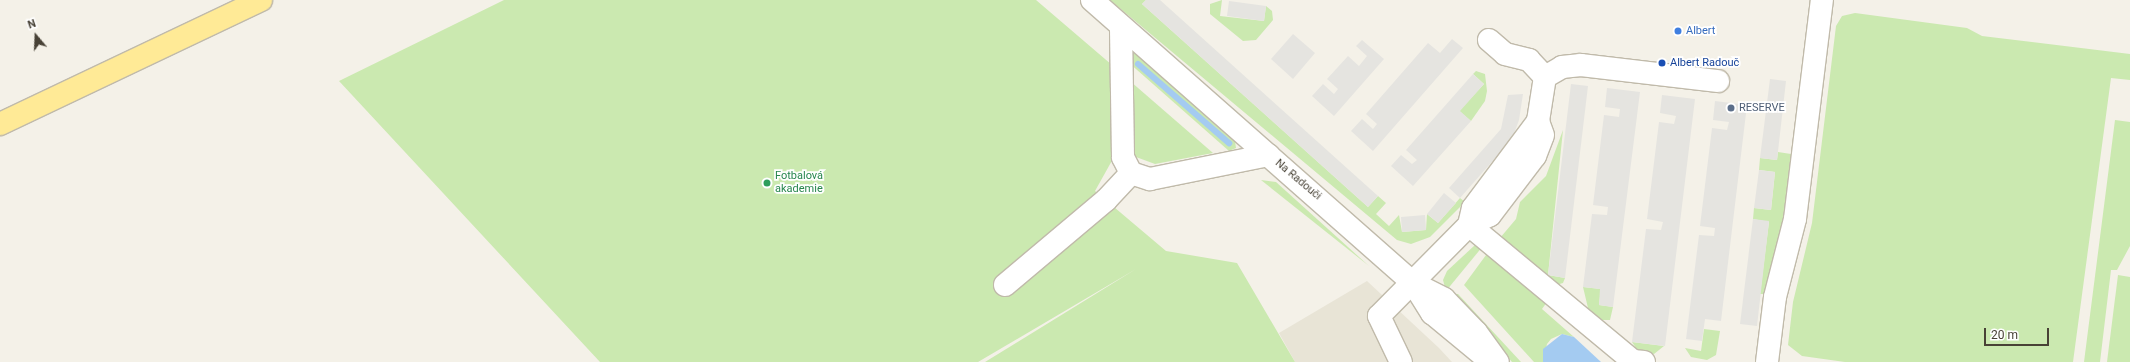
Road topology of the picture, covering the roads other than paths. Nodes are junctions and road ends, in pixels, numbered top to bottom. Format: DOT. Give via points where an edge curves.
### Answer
graph roads {
  1 [pos="261,0"];
  2 [pos="1092,0"];
  3 [pos="1822,0"];
  4 [pos="1121,28"];
  5 [pos="1489,40"];
  6 [pos="1545,77"];
  7 [pos="1718,81"];
  8 [pos="0,124"];
  9 [pos="1269,155"];
  10 [pos="1131,173"];
  11 [pos="1469,225"];
  12 [pos="1414,283"];
  13 [pos="1005,285"];
  14 [pos="1401,362"];
  15 [pos="1491,362"];
  16 [pos="1498,362"];
  17 [pos="1644,362"];
  18 [pos="1767,362"];
  1 -- 8 [label="main road"];
  2 -- 4 [label="street, Na Radouči"];
  3 -- 18 [label="street" via="1795,219 1775,297"];
  4 -- 9 [label="street, Na Radouči"];
  4 -- 10 [label="street" via="1123,157"];
  5 -- 6 [label="street" via="1505,54 1529,60"];
  6 -- 7 [label="street" via="1562,67 1581,65"];
  6 -- 11 [label="street" via="1538,121 1543,135 1535,156 1490,215"];
  9 -- 10 [label="street" via="1150,179"];
  9 -- 12 [label="street, Na Radouči"];
  10 -- 13 [label="street" via="1106,200"];
  11 -- 12 [label="street"];
  11 -- 17 [label="street" via="1633,361"];
  12 -- 14 [label="street" via="1379,316"];
  12 -- 15 [label="street" via="1432,313"];
  12 -- 16 [label="street, Na Radouči" via="1444,299 1476,332"];
}
